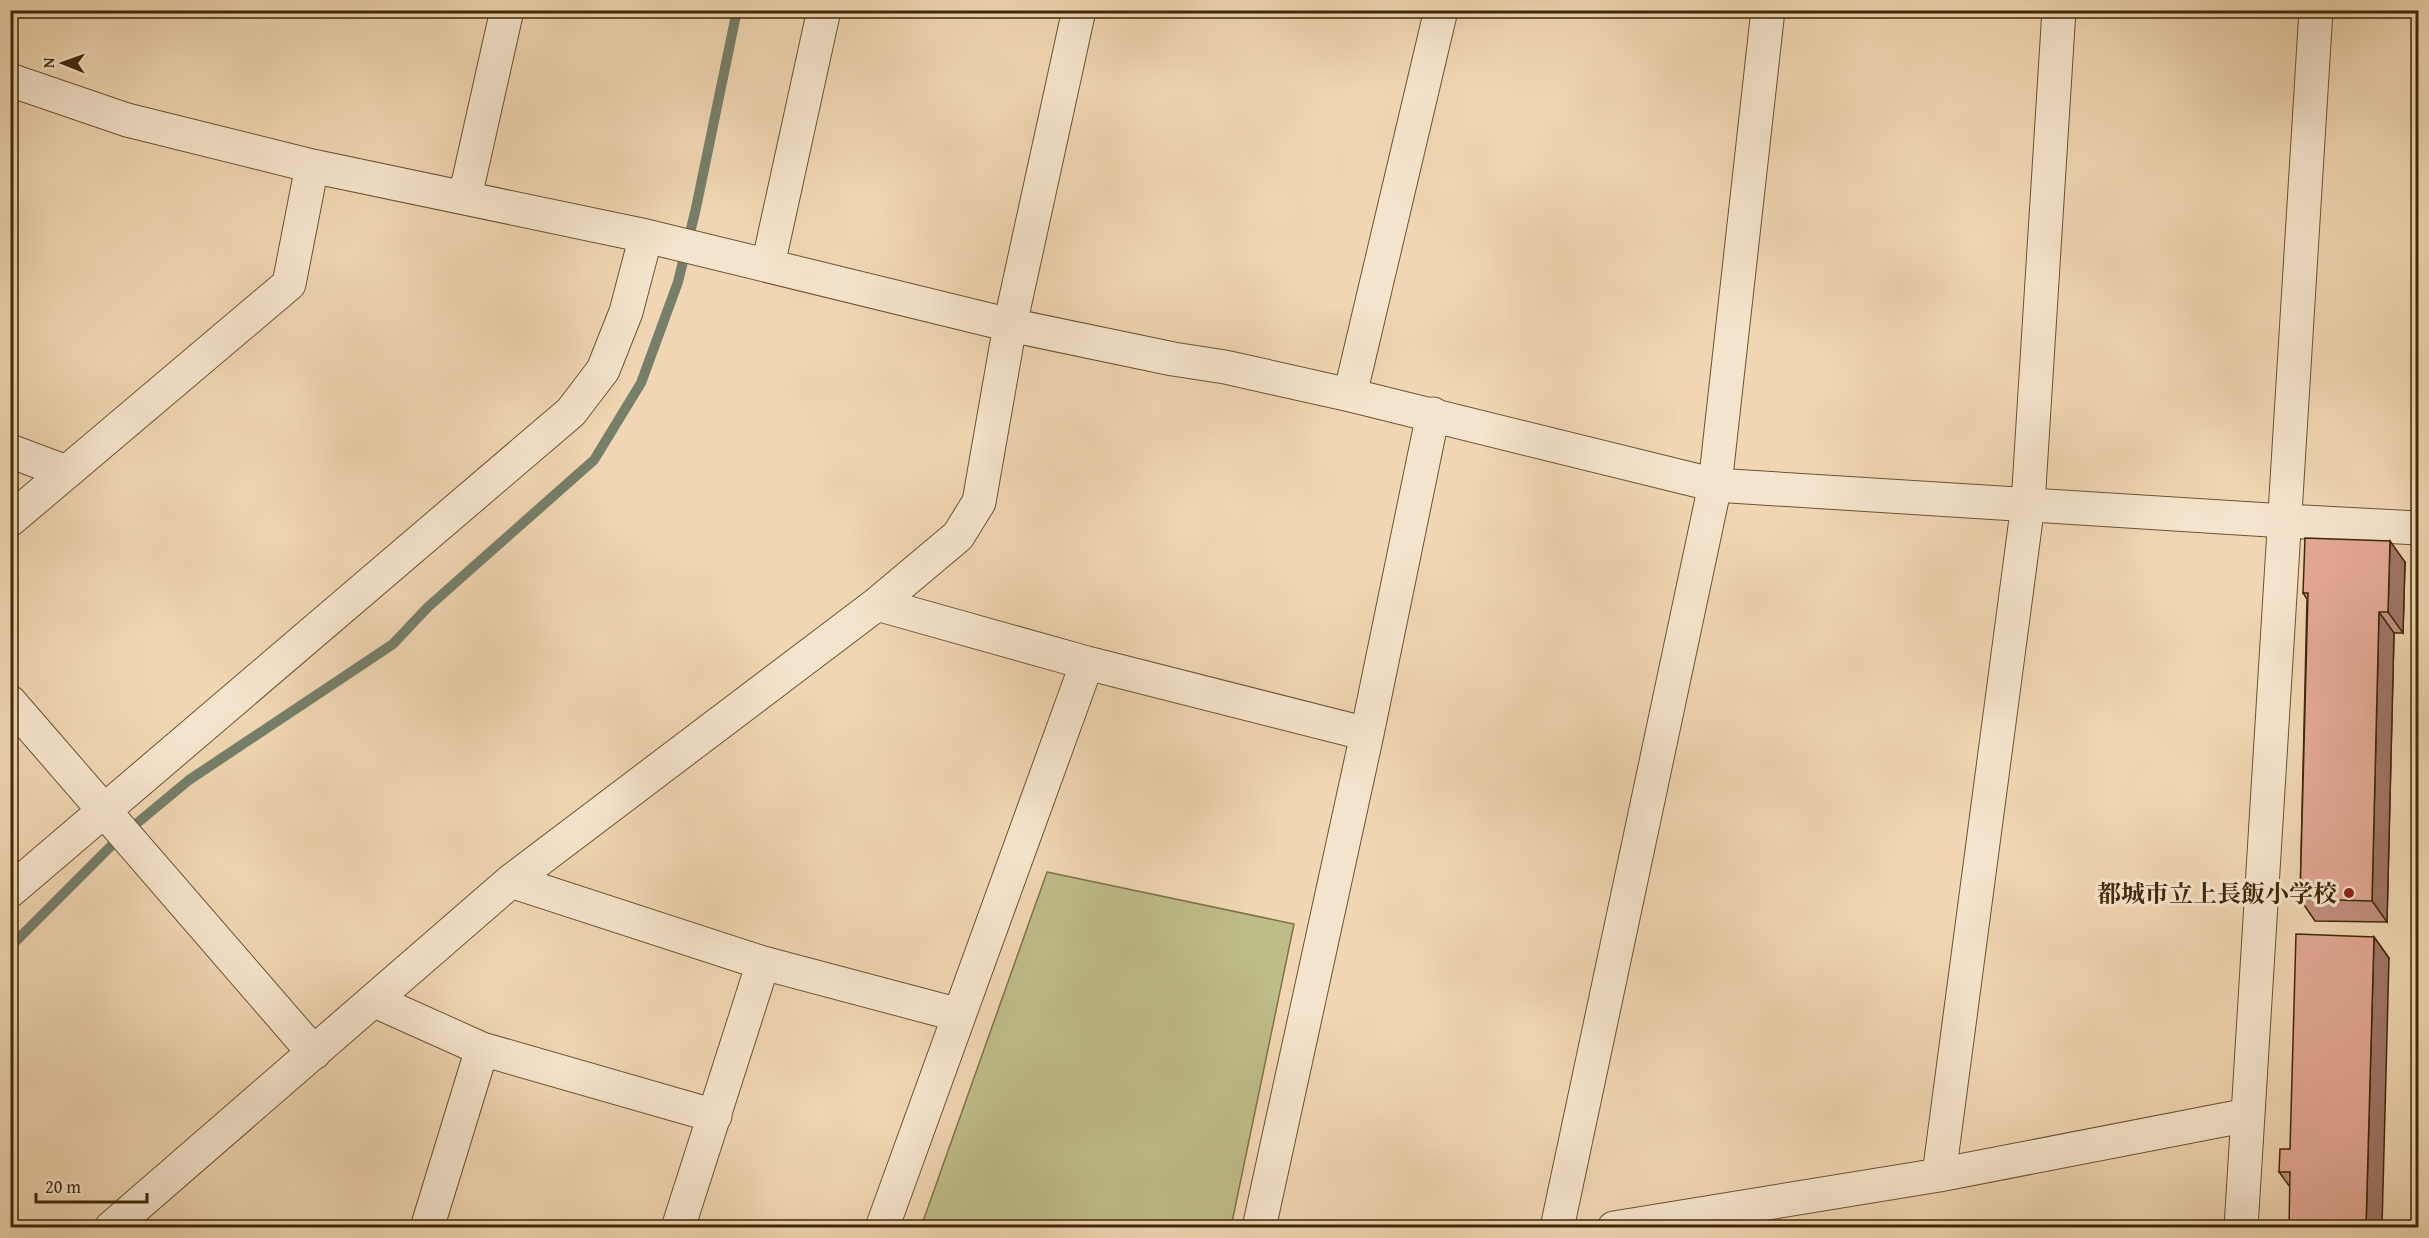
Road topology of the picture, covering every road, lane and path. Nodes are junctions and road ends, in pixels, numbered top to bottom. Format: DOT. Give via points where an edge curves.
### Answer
graph roads {
  1 [pos="507,10"];
  2 [pos="825,10"];
  3 [pos="1079,10"];
  4 [pos="1441,10"];
  5 [pos="1768,10"];
  6 [pos="2059,10"];
  7 [pos="2316,10"];
  8 [pos="10,80"];
  9 [pos="312,166"];
  10 [pos="465,197"];
  11 [pos="646,236"];
  12 [pos="768,266"];
  13 [pos="1010,325"];
  14 [pos="1350,395"];
  15 [pos="1433,414"];
  16 [pos="10,452"];
  17 [pos="66,472"];
  18 [pos="1715,484"];
  19 [pos="2028,504"];
  20 [pos="10,520"];
  21 [pos="2285,521"];
  22 [pos="2418,528"];
  23 [pos="876,604"];
  24 [pos="1087,663"];
  25 [pos="10,702"];
  26 [pos="1367,734"];
  27 [pos="104,810"];
  28 [pos="511,881"];
  29 [pos="10,891"];
  30 [pos="763,963"];
  31 [pos="375,1001"];
  32 [pos="959,1015"];
  33 [pos="482,1049"];
  34 [pos="314,1053"];
  35 [pos="2248,1115"];
  36 [pos="715,1116"];
  37 [pos="1939,1175"];
  38 [pos="111,1227"];
  39 [pos="427,1227"];
  40 [pos="678,1227"];
  41 [pos="882,1227"];
  42 [pos="1259,1227"];
  43 [pos="1557,1227"];
  44 [pos="1614,1227"];
  45 [pos="2241,1227"];
  1 -- 10 [label="street"];
  2 -- 12 [label="street"];
  3 -- 13 [label="street"];
  4 -- 14 [label="street"];
  5 -- 18 [label="street"];
  6 -- 19 [label="street"];
  7 -- 21 [label="street"];
  8 -- 9 [label="street" via="127,120"];
  9 -- 10 [label="street"];
  9 -- 17 [label="street" via="288,284"];
  10 -- 11 [label="street"];
  11 -- 12 [label="street"];
  11 -- 27 [label="street" via="626,312 603,370 571,412"];
  12 -- 13 [label="street"];
  13 -- 14 [label="street"];
  13 -- 23 [label="street" via="980,502 958,536"];
  14 -- 15 [label="street"];
  15 -- 18 [label="street"];
  15 -- 26 [label="street"];
  16 -- 17 [label="street"];
  17 -- 20 [label="street"];
  18 -- 19 [label="street"];
  18 -- 43 [label="street"];
  19 -- 21 [label="street"];
  19 -- 37 [label="street"];
  21 -- 22 [label="street"];
  21 -- 35 [label="street"];
  23 -- 24 [label="street"];
  23 -- 28 [label="street"];
  24 -- 26 [label="street"];
  24 -- 32 [label="street"];
  25 -- 27 [label="street"];
  26 -- 42 [label="street"];
  27 -- 29 [label="street"];
  27 -- 34 [label="street"];
  28 -- 30 [label="street"];
  28 -- 31 [label="street"];
  30 -- 32 [label="street"];
  30 -- 36 [label="street"];
  31 -- 33 [label="street"];
  31 -- 34 [label="street"];
  32 -- 41 [label="street"];
  33 -- 36 [label="street"];
  33 -- 39 [label="street"];
  34 -- 38 [label="street"];
  35 -- 37 [label="street"];
  35 -- 45 [label="street"];
  36 -- 40 [label="street"];
  37 -- 44 [label="street"];
}
